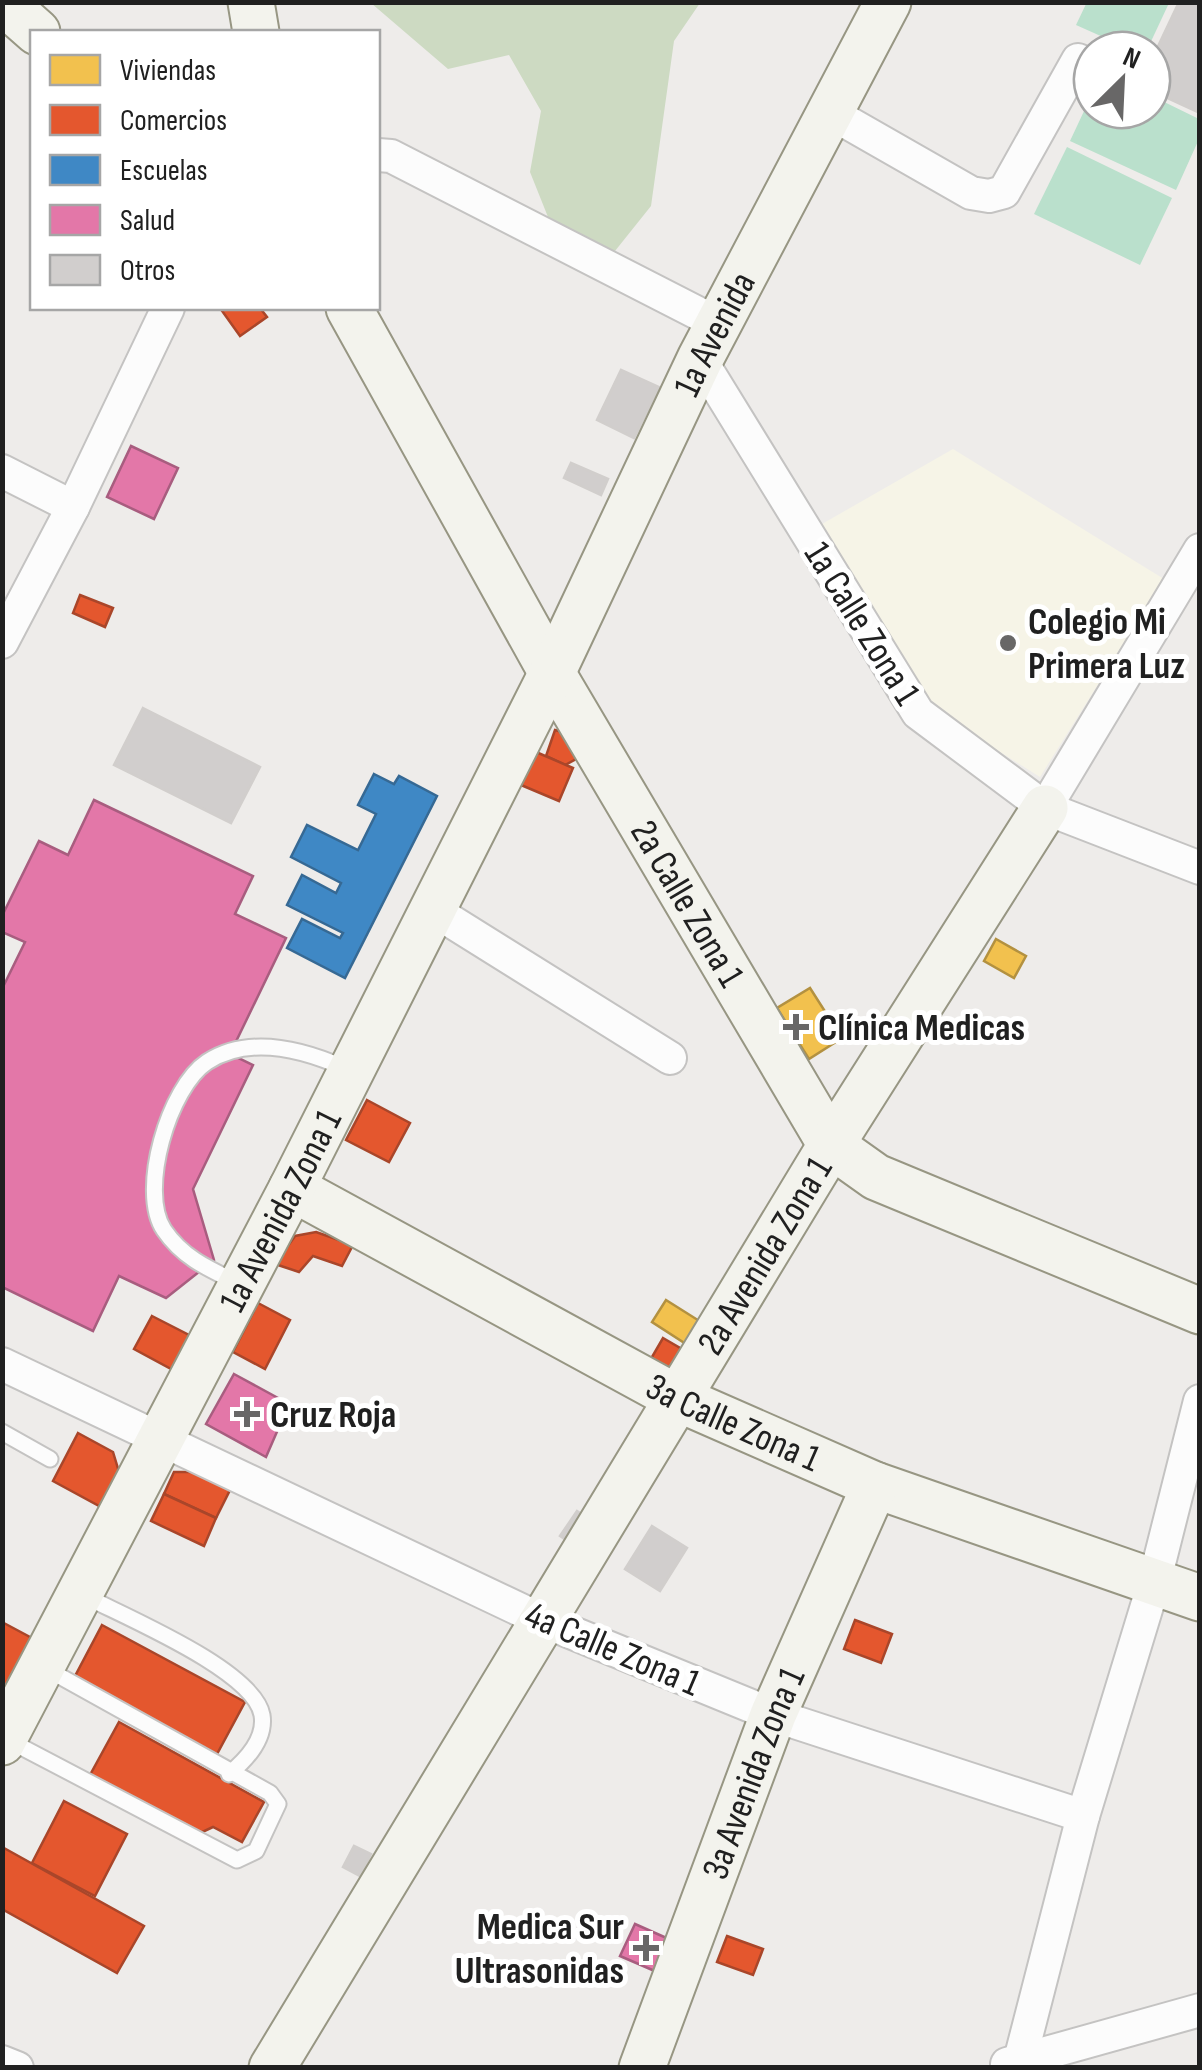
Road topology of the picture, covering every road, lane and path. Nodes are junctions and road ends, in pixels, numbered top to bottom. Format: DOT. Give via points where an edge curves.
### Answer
graph roads {
  1 [pos="3,2"];
  2 [pos="251,2"];
  3 [pos="888,2"];
  4 [pos="35,30"];
  5 [pos="256,30"];
  6 [pos="1072,71"];
  7 [pos="831,112"];
  8 [pos="380,155"];
  9 [pos="167,310"];
  10 [pos="351,310"];
  11 [pos="710,342"];
  12 [pos="2,471"];
  13 [pos="73,507"];
  14 [pos="1200,550"];
  15 [pos="2,642"];
  16 [pos="552,673"];
  17 [pos="1045,808"];
  18 [pos="1200,868"];
  19 [pos="430,908"];
  20 [pos="670,1058"];
  21 [pos="350,1071"];
  22 [pos="831,1144"];
  23 [pos="292,1188"];
  24 [pos="241,1284"];
  25 [pos="1200,1311"];
  26 [pos="2,1364"];
  27 [pos="680,1400"];
  28 [pos="1200,1401"];
  29 [pos="2,1432"];
  30 [pos="158,1441"];
  31 [pos="50,1458"];
  32 [pos="875,1485"];
  33 [pos="1154,1583"];
  34 [pos="80,1593"];
  35 [pos="1200,1598"];
  36 [pos="546,1622"];
  37 [pos="42,1666"];
  38 [pos="773,1715"];
  39 [pos="4,1740"];
  40 [pos="230,1774"];
  41 [pos="1082,1816"];
  42 [pos="1200,2010"];
  43 [pos="2,2062"];
  44 [pos="1012,2064"];
  45 [pos="17,2068"];
  46 [pos="272,2068"];
  47 [pos="642,2068"];
  1 -- 4 [label="main road"];
  2 -- 5 [label="main road"];
  3 -- 7 [label="main road, 1a Avenida"];
  6 -- 7 [label="street" via="1004,192 989,196 971,193"];
  7 -- 11 [label="main road, 1a Avenida"];
  8 -- 11 [label="street"];
  9 -- 13 [label="street"];
  10 -- 16 [label="main road, 2a Calle Zona 1"];
  11 -- 16 [label="main road, 1a Avenida"];
  11 -- 17 [label="street, 1a Calle Zona 1" via="918,713"];
  12 -- 13 [label="street"];
  13 -- 15 [label="street"];
  14 -- 17 [label="street, 2a Avenida Zona 1"];
  16 -- 19 [label="main road, 1a Avenida Zona 1"];
  16 -- 22 [label="main road, 2a Calle Zona 1"];
  17 -- 18 [label="street, 1a Calle Zona 1"];
  17 -- 22 [label="main road, 2a Avenida Zona 1"];
  19 -- 20 [label="street"];
  19 -- 21 [label="main road, 1a Avenida Zona 1"];
  21 -- 23 [label="main road, 1a Avenida Zona 1"];
  21 -- 24 [label="lane" via="308,1052 249,1049 206,1062 184,1093 160,1142 153,1182 162,1227 190,1260"];
  22 -- 25 [label="main road, 2a Calle Zona 1" via="876,1178"];
  22 -- 27 [label="main road, 2a Avenida Zona 1"];
  23 -- 24 [label="main road, 1a Avenida Zona 1"];
  23 -- 27 [label="main road, 3a Calle Zona 1"];
  24 -- 30 [label="main road, 1a Avenida Zona 1"];
  26 -- 30 [label="street, 4a Calle Zona 1"];
  27 -- 32 [label="main road, 3a Calle Zona 1"];
  27 -- 36 [label="main road, 2a Avenida Zona 1"];
  28 -- 33 [label="street"];
  29 -- 31 [label="lane"];
  30 -- 34 [label="main road, 1a Avenida Zona 1"];
  30 -- 36 [label="street, 4a Calle Zona 1"];
  32 -- 33 [label="main road, 3a Calle Zona 1"];
  32 -- 38 [label="main road, 3a Avenida Zona 1"];
  33 -- 35 [label="main road, 3a Calle Zona 1"];
  33 -- 41 [label="street"];
  34 -- 37 [label="main road, 1a Avenida Zona 1"];
  34 -- 40 [label="lane" via="210,1662 254,1696 263,1718 251,1756"];
  36 -- 38 [label="street, 4a Calle Zona 1"];
  36 -- 46 [label="main road, 2a Avenida Zona 1"];
  37 -- 39 [label="main road, 1a Avenida Zona 1"];
  37 -- 40 [label="lane"];
  38 -- 41 [label="street, 4a Calle Zona 1"];
  38 -- 47 [label="main road, 3a Avenida Zona 1"];
  39 -- 40 [label="lane" via="236,1860 256,1851 278,1804 270,1793"];
  41 -- 44 [label="street"];
  42 -- 44 [label="street"];
  43 -- 45 [label="street"];
}
